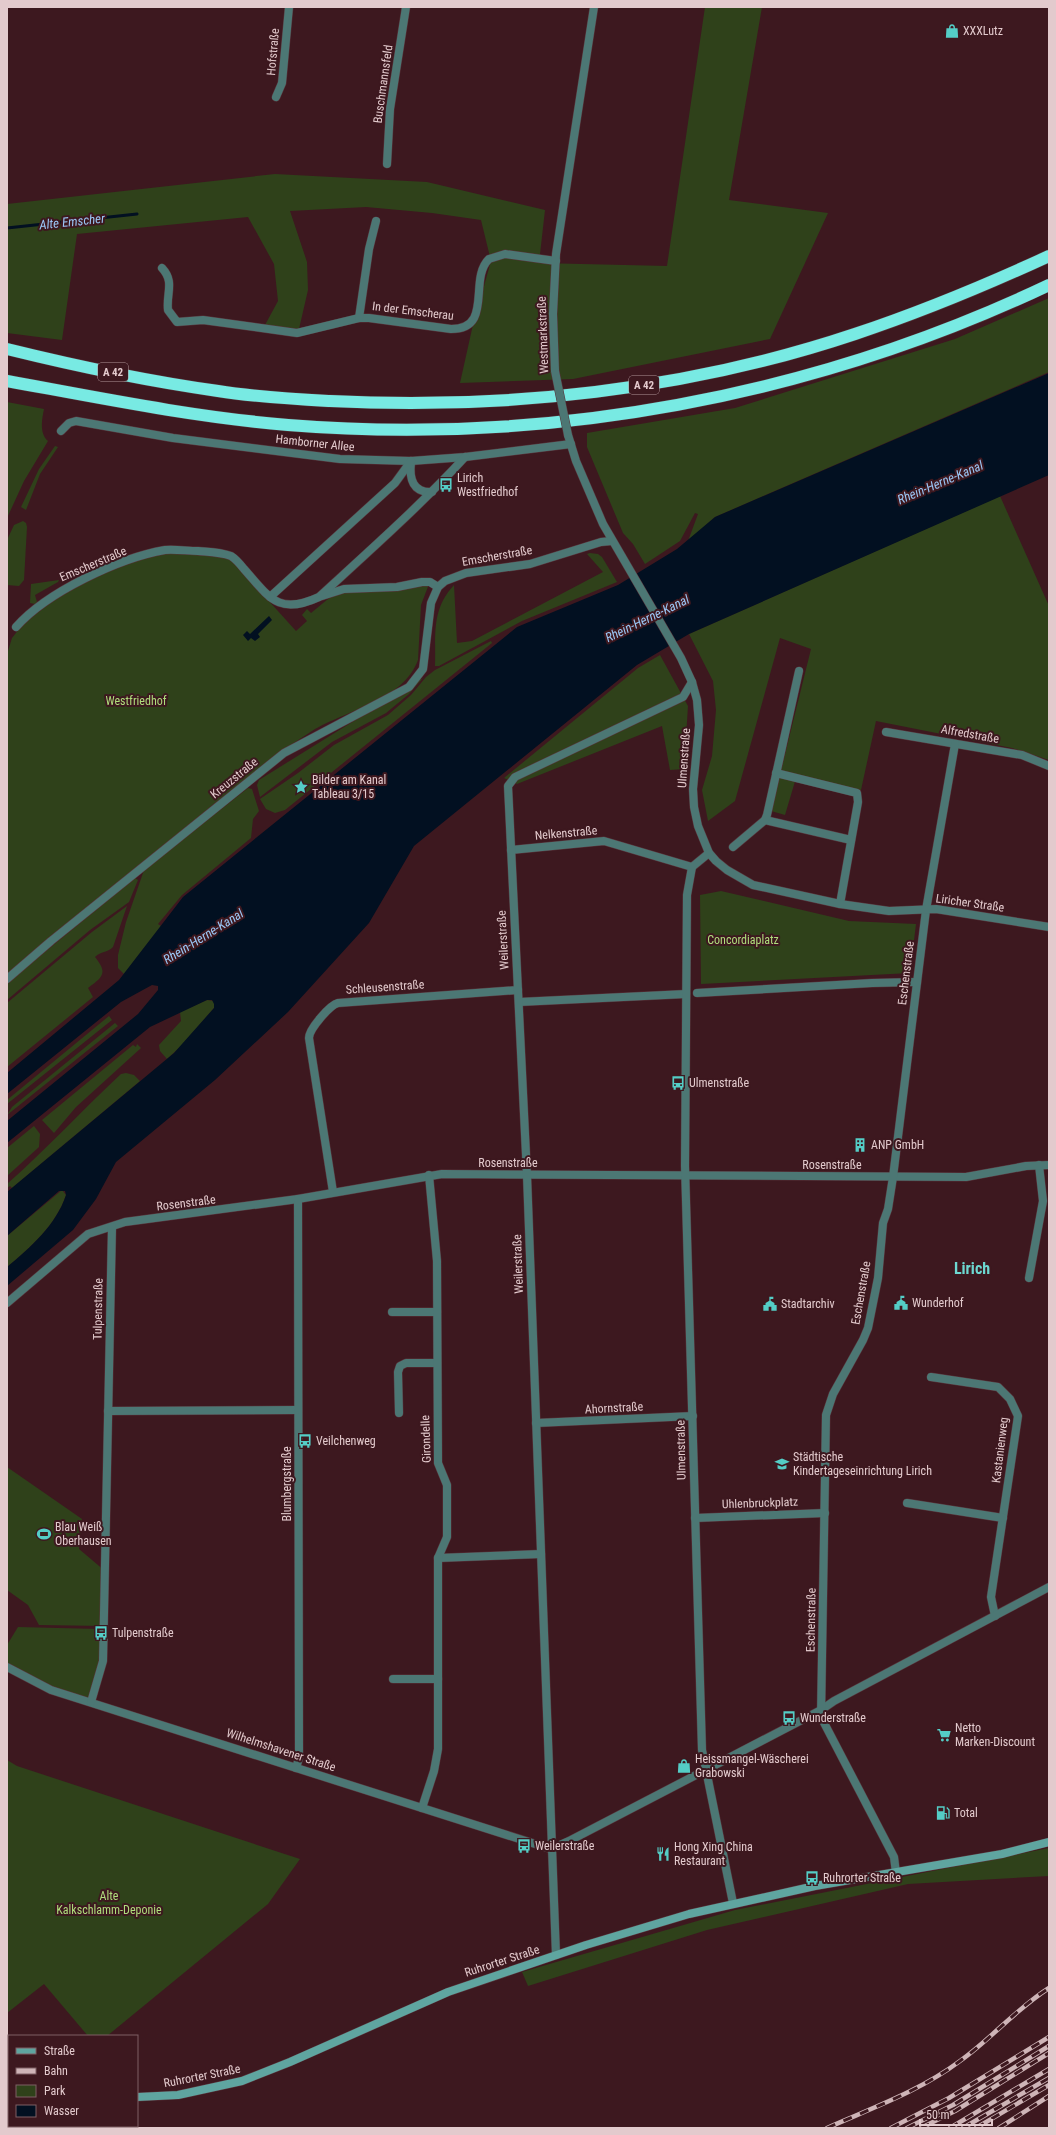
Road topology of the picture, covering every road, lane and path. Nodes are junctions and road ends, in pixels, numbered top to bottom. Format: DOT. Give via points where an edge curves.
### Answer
graph roads {
  1 [pos="289,7"];
  2 [pos="406,7"];
  3 [pos="594,7"];
  4 [pos="276,97"];
  5 [pos="387,164"];
  6 [pos="376,221"];
  7 [pos="1049,256"];
  8 [pos="556,261"];
  9 [pos="162,268"];
  10 [pos="1049,285"];
  11 [pos="359,318"];
  12 [pos="7,350"];
  13 [pos="7,381"];
  14 [pos="61,431"];
  15 [pos="569,439"];
  16 [pos="465,457"];
  17 [pos="411,461"];
  18 [pos="432,492"];
  19 [pos="612,541"];
  20 [pos="438,587"];
  21 [pos="270,597"];
  22 [pos="317,598"];
  23 [pos="16,627"];
  24 [pos="799,671"];
  25 [pos="692,682"];
  26 [pos="886,732"];
  27 [pos="955,744"];
  28 [pos="1049,766"];
  29 [pos="776,773"];
  30 [pos="765,820"];
  31 [pos="851,840"];
  32 [pos="733,847"];
  33 [pos="510,850"];
  34 [pos="709,853"];
  35 [pos="692,867"];
  36 [pos="840,904"];
  37 [pos="926,910"];
  38 [pos="1049,927"];
  39 [pos="7,979"];
  40 [pos="917,982"];
  41 [pos="518,990"];
  42 [pos="696,993"];
  43 [pos="686,994"];
  44 [pos="519,1002"];
  45 [pos="1039,1165"];
  46 [pos="1049,1165"];
  47 [pos="429,1175"];
  48 [pos="527,1175"];
  49 [pos="687,1175"];
  50 [pos="893,1177"];
  51 [pos="333,1192"];
  52 [pos="298,1199"];
  53 [pos="112,1227"];
  54 [pos="1030,1278"];
  55 [pos="7,1303"];
  56 [pos="392,1312"];
  57 [pos="437,1312"];
  58 [pos="437,1363"];
  59 [pos="931,1377"];
  60 [pos="298,1410"];
  61 [pos="108,1411"];
  62 [pos="399,1413"];
  63 [pos="693,1416"];
  64 [pos="536,1423"];
  65 [pos="907,1503"];
  66 [pos="825,1513"];
  67 [pos="695,1518"];
  68 [pos="1003,1518"];
  69 [pos="540,1554"];
  70 [pos="438,1558"];
  71 [pos="1049,1587"];
  72 [pos="995,1616"];
  73 [pos="7,1667"];
  74 [pos="438,1678"];
  75 [pos="393,1679"];
  76 [pos="91,1702"];
  77 [pos="821,1710"];
  78 [pos="296,1768"];
  79 [pos="706,1770"];
  80 [pos="422,1808"];
  81 [pos="1049,1842"];
  82 [pos="551,1848"];
  83 [pos="896,1873"];
  84 [pos="733,1903"];
  85 [pos="556,1955"];
  86 [pos="138,2097"];
  1 -- 4 [label="street, Hofstraße" via="282,83"];
  2 -- 5 [label="street, Buschmannsfeld" via="390,109"];
  3 -- 8 [label="street, Westmarkstraße"];
  6 -- 11 [label="street, In der Emscherau" via="369,244"];
  7 -- 12 [label="highway, A 42" via="937,305 853,335 756,362 656,383 530,399 450,403 368,403 292,398 219,391 151,380"];
  8 -- 11 [label="street, In der Emscherau" via="505,254 489,259 481,275 476,315 470,324 462,328 451,329 398,320"];
  8 -- 15 [label="street, Westmarkstraße, bridge" via="554,359"];
  9 -- 11 [label="street, In der Emscherau" via="170,283 168,310 177,322 203,320 297,333"];
  10 -- 13 [label="highway, A 42" via="946,329 860,360 760,388 658,409 531,425 452,429 372,429 288,425 145,406"];
  14 -- 17 [label="street, Hamborner Allee" via="69,423 76,421 173,438 340,459"];
  15 -- 16 [label="street, Hamborner Allee"];
  15 -- 19 [label="street, Westmarkstraße" via="586,487"];
  16 -- 17 [label="street, Hamborner Allee"];
  16 -- 18 [label="street, Emscherstraße"];
  17 -- 18 [label="street" via="410,476 414,485 420,490"];
  17 -- 21 [label="street" via="395,483"];
  18 -- 22 [label="street, Emscherstraße"];
  19 -- 20 [label="street, Emscherstraße" via="601,542 530,564 457,575"];
  19 -- 25 [label="street, Westmarkstraße" via="676,648"];
  20 -- 22 [label="street, Emscherstraße" via="430,582 422,582 397,587 344,589"];
  20 -- 39 [label="street, Kreuzstraße" via="429,612 423,670 409,687 284,753"];
  21 -- 22 [label="street, Emscherstraße" via="289,606"];
  21 -- 23 [label="street, Emscherstraße" via="232,557 214,552 166,550 124,562 62,590"];
  24 -- 29 [label="street"];
  25 -- 33 [label="street, Weilerstraße" via="683,697 512,780 508,790"];
  25 -- 34 [label="street, Ulmenstraße" via="697,700 699,725 694,800 698,826"];
  26 -- 27 [label="street, Alfredstraße"];
  27 -- 28 [label="street, Alfredstraße" via="1022,755"];
  27 -- 37 [label="street, Eschenstraße"];
  29 -- 30 [label="street"];
  29 -- 31 [label="street" via="855,791 858,802"];
  30 -- 31 [label="street"];
  30 -- 32 [label="street"];
  31 -- 36 [label="street"];
  33 -- 35 [label="street, Nelkenstraße" via="604,841"];
  33 -- 41 [label="street, Weilerstraße"];
  34 -- 35 [label="street"];
  34 -- 36 [label="street, Liricher Straße" via="721,866 753,885"];
  35 -- 43 [label="street, Ulmenstraße" via="687,895"];
  36 -- 37 [label="street, Liricher Straße" via="889,911"];
  37 -- 38 [label="street, Liricher Straße" via="948,911"];
  37 -- 40 [label="street, Eschenstraße"];
  40 -- 42 [label="street"];
  40 -- 50 [label="street, Eschenstraße"];
  41 -- 44 [label="street, Weilerstraße"];
  41 -- 51 [label="street, Schleusenstraße" via="332,1005 311,1030 309,1038"];
  43 -- 44 [label="street"];
  43 -- 49 [label="street, Ulmenstraße"];
  44 -- 48 [label="street, Weilerstraße"];
  45 -- 46 [label="street, Rosenstraße"];
  45 -- 50 [label="street, Rosenstraße" via="966,1177"];
  45 -- 54 [label="street" via="1043,1201"];
  47 -- 48 [label="street, Rosenstraße"];
  47 -- 51 [label="street, Rosenstraße"];
  47 -- 57 [label="street, Girondelle" via="437,1256"];
  48 -- 49 [label="street, Rosenstraße"];
  48 -- 64 [label="street, Weilerstraße"];
  49 -- 50 [label="street, Rosenstraße"];
  49 -- 63 [label="street, Ulmenstraße"];
  50 -- 66 [label="street, Eschenstraße" via="883,1223 878,1278 868,1328 864,1340 833,1394 826,1415"];
  51 -- 52 [label="street, Rosenstraße"];
  52 -- 53 [label="street, Rosenstraße" via="125,1222"];
  52 -- 60 [label="street, Blumbergstraße"];
  53 -- 55 [label="street, Rosenstraße" via="88,1234"];
  53 -- 61 [label="street, Tulpenstraße"];
  56 -- 57 [label="street"];
  57 -- 58 [label="street, Girondelle"];
  58 -- 62 [label="street" via="406,1363 400,1366"];
  58 -- 70 [label="street, Girondelle" via="438,1463 447,1485 447,1537"];
  59 -- 68 [label="street, Kastanienweg" via="998,1387 1010,1399 1018,1416"];
  60 -- 61 [label="street"];
  60 -- 78 [label="street, Blumbergstraße" via="299,1758"];
  61 -- 76 [label="street, Tulpenstraße" via="103,1661"];
  63 -- 64 [label="street, Ahornstraße"];
  63 -- 67 [label="street, Ulmenstraße"];
  64 -- 69 [label="street, Weilerstraße"];
  65 -- 68 [label="street"];
  66 -- 67 [label="street, Uhlenbruckplatz"];
  66 -- 77 [label="street, Eschenstraße"];
  67 -- 79 [label="street, Ulmenstraße" via="702,1750"];
  68 -- 72 [label="street, Kastanienweg" via="991,1597"];
  69 -- 70 [label="street"];
  69 -- 82 [label="street, Weilerstraße"];
  70 -- 74 [label="street, Girondelle"];
  71 -- 72 [label="street"];
  72 -- 77 [label="street"];
  73 -- 76 [label="street, Wilhelmshavener Straße" via="40,1685"];
  74 -- 75 [label="street"];
  74 -- 80 [label="street, Girondelle" via="437,1755"];
  76 -- 78 [label="street, Wilhelmshavener Straße"];
  77 -- 79 [label="street"];
  77 -- 83 [label="street, Eschenstraße" via="821,1717 894,1857"];
  78 -- 80 [label="street, Wilhelmshavener Straße"];
  79 -- 82 [label="street"];
  79 -- 84 [label="street, Ulmenstraße"];
  80 -- 82 [label="street, Wilhelmshavener Straße"];
  81 -- 83 [label="main road, Ruhrorter Straße" via="1002,1854"];
  82 -- 85 [label="street, Weilerstraße"];
  83 -- 84 [label="main road, Ruhrorter Straße"];
  84 -- 85 [label="main road, Ruhrorter Straße"];
  85 -- 86 [label="main road, Ruhrorter Straße" via="448,1992 242,2081 178,2095"];
}
